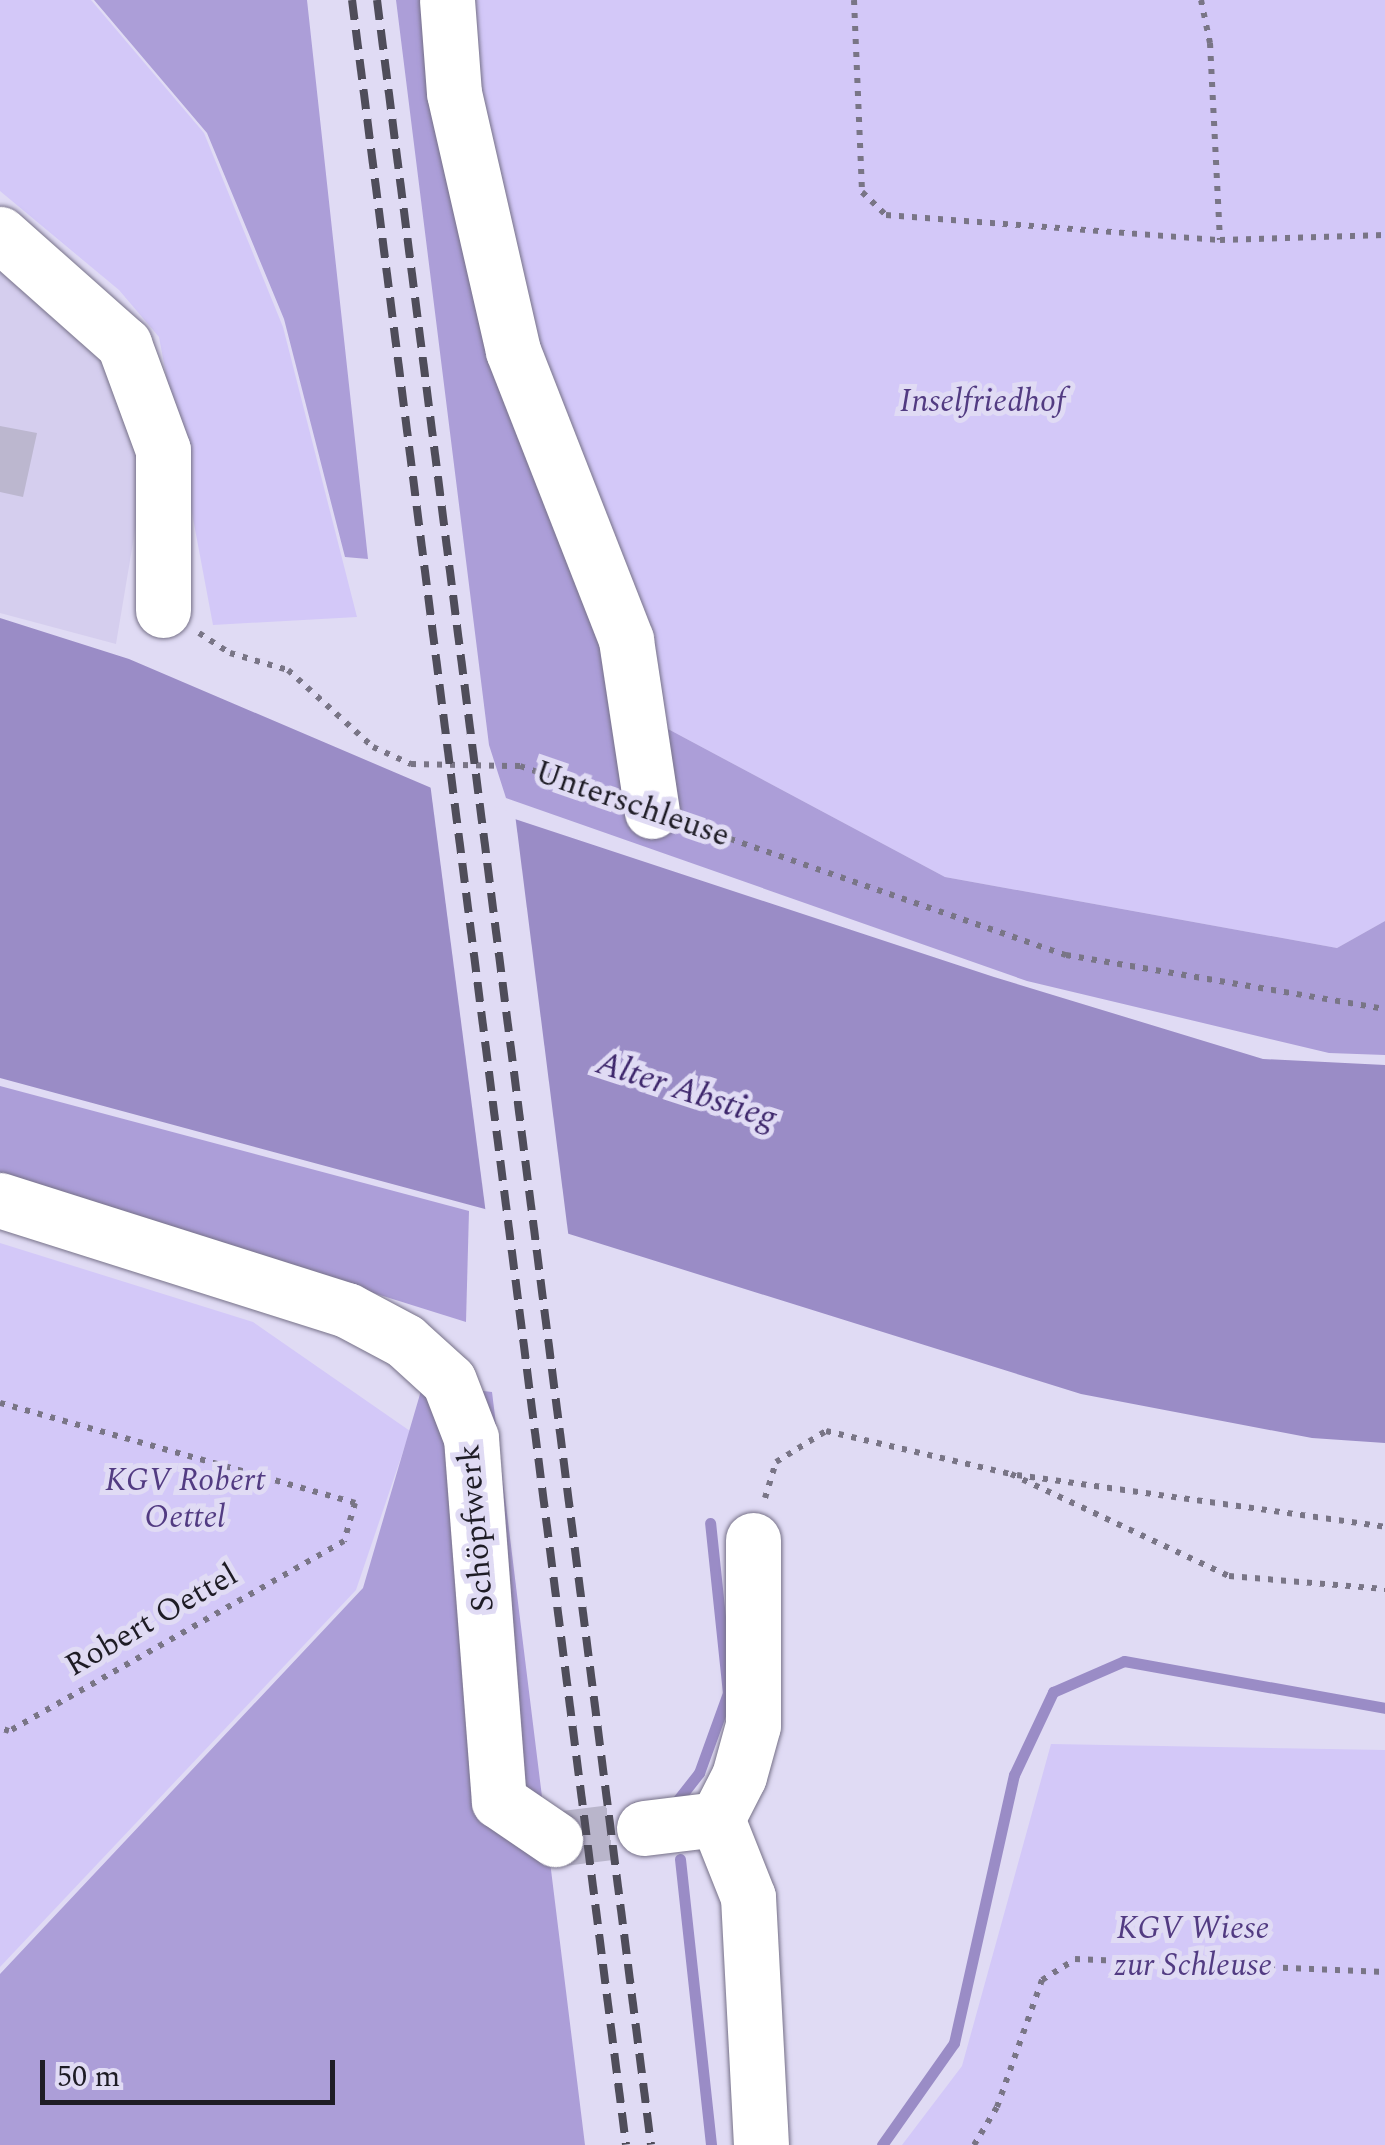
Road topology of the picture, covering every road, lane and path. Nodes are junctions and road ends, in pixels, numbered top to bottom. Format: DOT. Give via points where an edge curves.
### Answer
graph roads {
  1 [pos="447,0"];
  2 [pos="854,0"];
  3 [pos="1201,0"];
  4 [pos="0,234"];
  5 [pos="1385,235"];
  6 [pos="1220,240"];
  7 [pos="163,610"];
  8 [pos="652,811"];
  9 [pos="1385,1010"];
  10 [pos="0,1200"];
  11 [pos="0,1403"];
  12 [pos="1011,1474"];
  13 [pos="1385,1526"];
  14 [pos="753,1540"];
  15 [pos="1385,1589"];
  16 [pos="0,1728"];
  17 [pos="717,1819"];
  18 [pos="644,1828"];
  19 [pos="555,1839"];
  20 [pos="1385,1972"];
  21 [pos="761,2145"];
  22 [pos="974,2145"];
  1 -- 8 [label="street" via="454,93 513,351 626,640"];
  2 -- 6 [label="path" via="862,192 886,215"];
  3 -- 6 [label="path" via="1210,44"];
  4 -- 7 [label="street" via="124,344 163,450"];
  5 -- 6 [label="path"];
  7 -- 8 [label="path, Unterschleuse" via="230,653 288,670 373,746 410,764 520,766"];
  8 -- 9 [label="path, Unterschleuse" via="1066,956"];
  10 -- 19 [label="street, Schöpfwerk" via="347,1310 405,1341 449,1380 472,1438 499,1801"];
  11 -- 16 [label="path, Robert Oettel" via="356,1502 344,1541 9,1731"];
  12 -- 13 [label="path"];
  12 -- 14 [label="path" via="826,1431 776,1462"];
  12 -- 15 [label="path" via="1229,1576"];
  14 -- 17 [label="street" via="753,1726"];
  17 -- 18 [label="street"];
  17 -- 21 [label="street" via="748,1897"];
  20 -- 22 [label="path" via="1075,1959 1042,1980 998,2107"];
}
